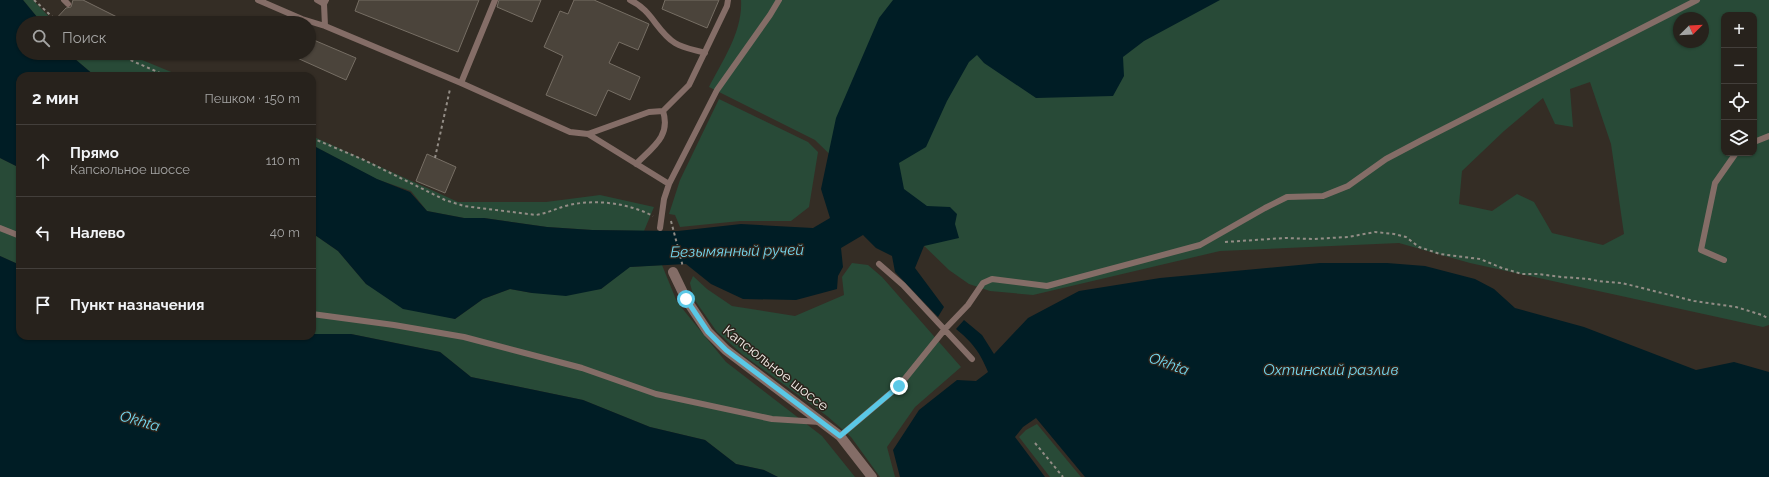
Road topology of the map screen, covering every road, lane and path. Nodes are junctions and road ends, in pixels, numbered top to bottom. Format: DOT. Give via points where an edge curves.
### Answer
graph roads {
  1 [pos="34,0"];
  2 [pos="258,0"];
  3 [pos="316,0"];
  4 [pos="495,0"];
  5 [pos="630,0"];
  6 [pos="728,0"];
  7 [pos="779,0"];
  8 [pos="1697,0"];
  9 [pos="325,2"];
  10 [pos="51,16"];
  11 [pos="295,16"];
  12 [pos="316,23"];
  13 [pos="326,26"];
  14 [pos="704,53"];
  15 [pos="130,60"];
  16 [pos="158,72"];
  17 [pos="452,80"];
  18 [pos="461,83"];
  19 [pos="663,110"];
  20 [pos="588,134"];
  21 [pos="1769,136"];
  22 [pos="316,140"];
  23 [pos="1757,141"];
  24 [pos="1734,156"];
  25 [pos="435,158"];
  26 [pos="636,164"];
  27 [pos="669,184"];
  28 [pos="661,220"];
  29 [pos="671,220"];
  30 [pos="0,228"];
  31 [pos="660,228"];
  32 [pos="16,234"];
  33 [pos="1221,243"];
  34 [pos="1724,260"];
  35 [pos="879,264"];
  36 [pos="683,265"];
  37 [pos="674,272"];
  38 [pos="316,315"];
  39 [pos="1769,319"];
  40 [pos="945,330"];
  41 [pos="972,359"];
  42 [pos="821,422"];
  43 [pos="840,436"];
  44 [pos="1035,443"];
  45 [pos="872,477"];
  46 [pos="1063,477"];
  1 -- 10 [label="path"];
  2 -- 11 [label="lane"];
  3 -- 9 [label="lane"];
  4 -- 18 [label="lane"];
  5 -- 14 [label="lane" via="646,10 675,43"];
  6 -- 14 [label="lane"];
  7 -- 27 [label="lane" via="717,90"];
  8 -- 40 [label="lane" via="1386,159 1348,186 1323,196 1287,198 1200,245 1047,286 992,279 983,283"];
  9 -- 13 [label="lane"];
  12 -- 13 [label="lane"];
  13 -- 17 [label="lane"];
  14 -- 19 [label="lane" via="689,85"];
  15 -- 16 [label="path"];
  17 -- 18 [label="lane"];
  17 -- 25 [label="path"];
  18 -- 20 [label="lane" via="570,132"];
  19 -- 20 [label="lane" via="643,114"];
  19 -- 26 [label="lane" via="665,131"];
  20 -- 26 [label="lane"];
  21 -- 23 [label="lane"];
  22 -- 28 [label="path" via="445,200 464,206 536,215 581,203 600,202 644,211"];
  24 -- 34 [label="lane" via="1715,183 1701,250"];
  26 -- 27 [label="lane"];
  27 -- 28 [label="lane"];
  28 -- 31 [label="lane"];
  29 -- 36 [label="path"];
  30 -- 32 [label="lane"];
  33 -- 39 [label="path" via="1236,240 1348,237 1375,232 1394,234 1406,237 1419,247 1440,254 1480,259 1522,274 1622,283 1694,301 1736,306 1762,314"];
  35 -- 40 [label="lane" via="903,285"];
  37 -- 42 [label="street, Капсюльное шоссе" via="686,299 708,332 726,350"];
  38 -- 42 [label="lane" via="464,337 582,368 656,394 772,419"];
  40 -- 41 [label="lane"];
  40 -- 43 [label="lane" via="899,386"];
  42 -- 43 [label="street, Капсюльное шоссе"];
  43 -- 45 [label="street, Капсюльное шоссе"];
  44 -- 46 [label="path"];
}
